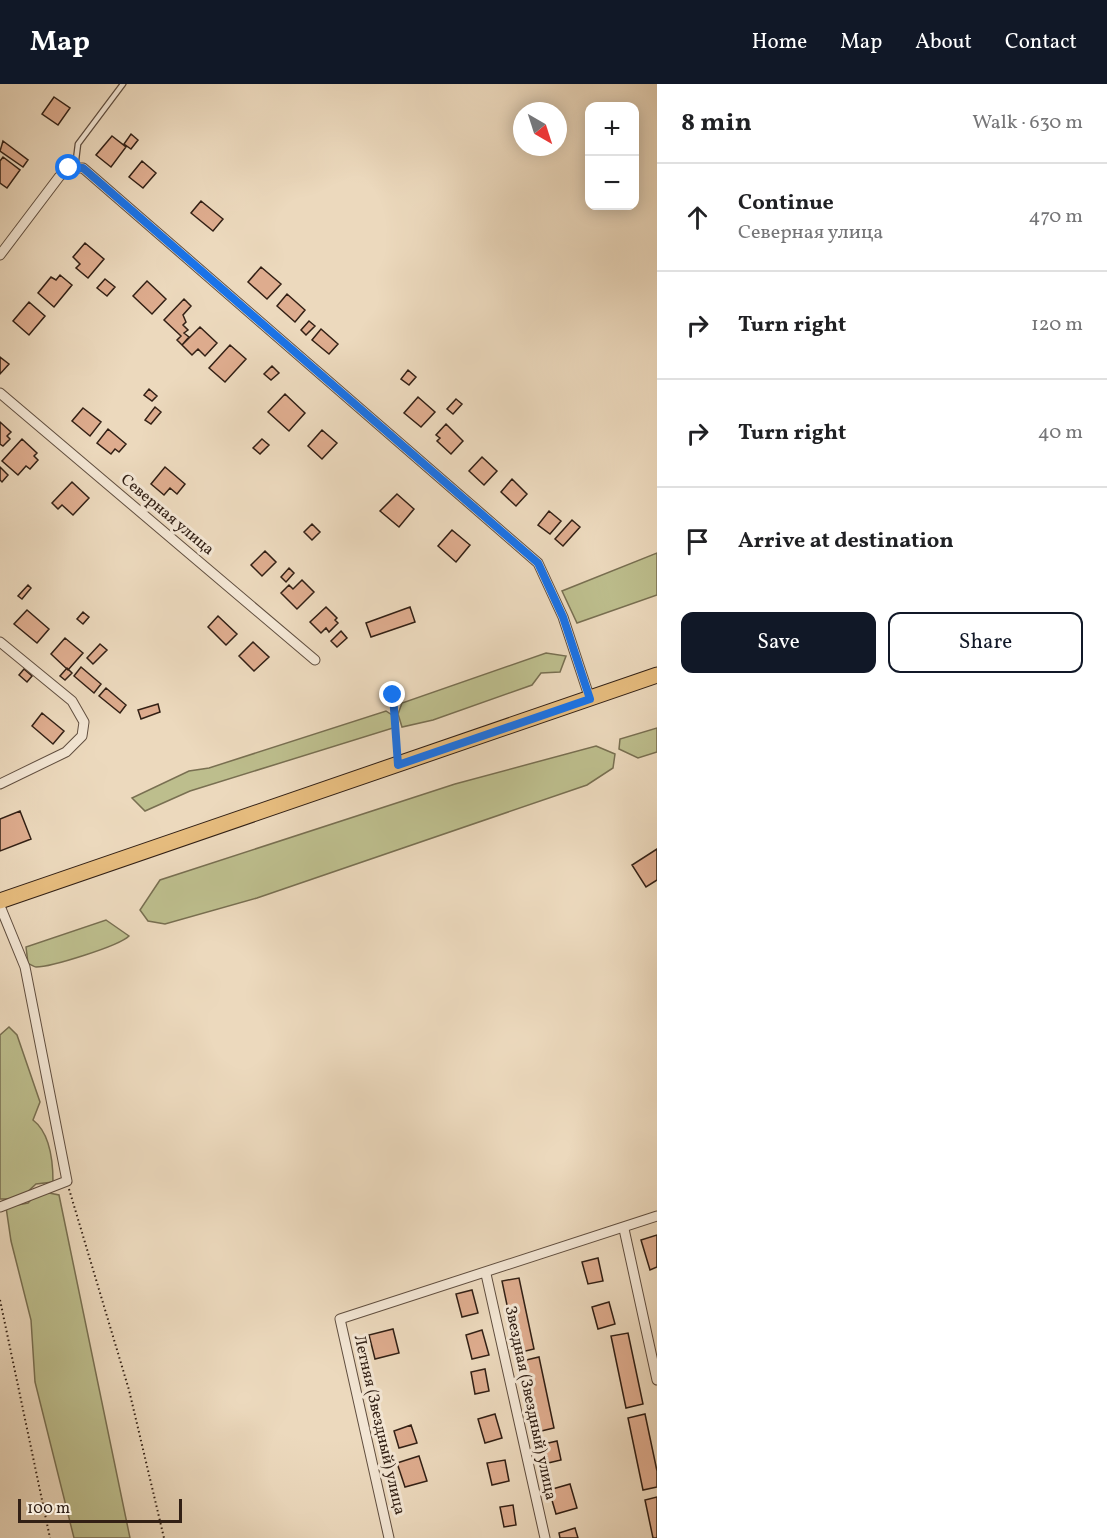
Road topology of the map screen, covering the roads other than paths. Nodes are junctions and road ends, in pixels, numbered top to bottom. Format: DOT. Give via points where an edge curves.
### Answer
graph roads {
  1 [pos="123,84"];
  2 [pos="72,168"];
  3 [pos="0,255"];
  4 [pos="0,393"];
  5 [pos="0,642"];
  6 [pos="315,660"];
  7 [pos="657,675"];
  8 [pos="590,699"];
  9 [pos="0,784"];
  10 [pos="0,901"];
  11 [pos="0,906"];
  12 [pos="0,1207"];
  13 [pos="657,1216"];
  14 [pos="624,1228"];
  15 [pos="486,1274"];
  16 [pos="657,1380"];
  17 [pos="389,1538"];
  18 [pos="544,1538"];
  1 -- 2 [label="lane" via="78,144"];
  2 -- 3 [label="street" via="59,177"];
  2 -- 8 [label="street" via="83,168 538,563 563,617"];
  4 -- 6 [label="street, Северная улица"];
  5 -- 9 [label="street" via="72,701 84,723 82,736 66,752"];
  7 -- 8 [label="main road"];
  8 -- 10 [label="main road"];
  11 -- 12 [label="street" via="25,967 67,1181"];
  13 -- 14 [label="street"];
  14 -- 15 [label="street"];
  14 -- 16 [label="street"];
  15 -- 17 [label="street, Летняя (Звездный) улица" via="340,1319"];
  15 -- 18 [label="street, Звездная (Звездный) улица"];
}
